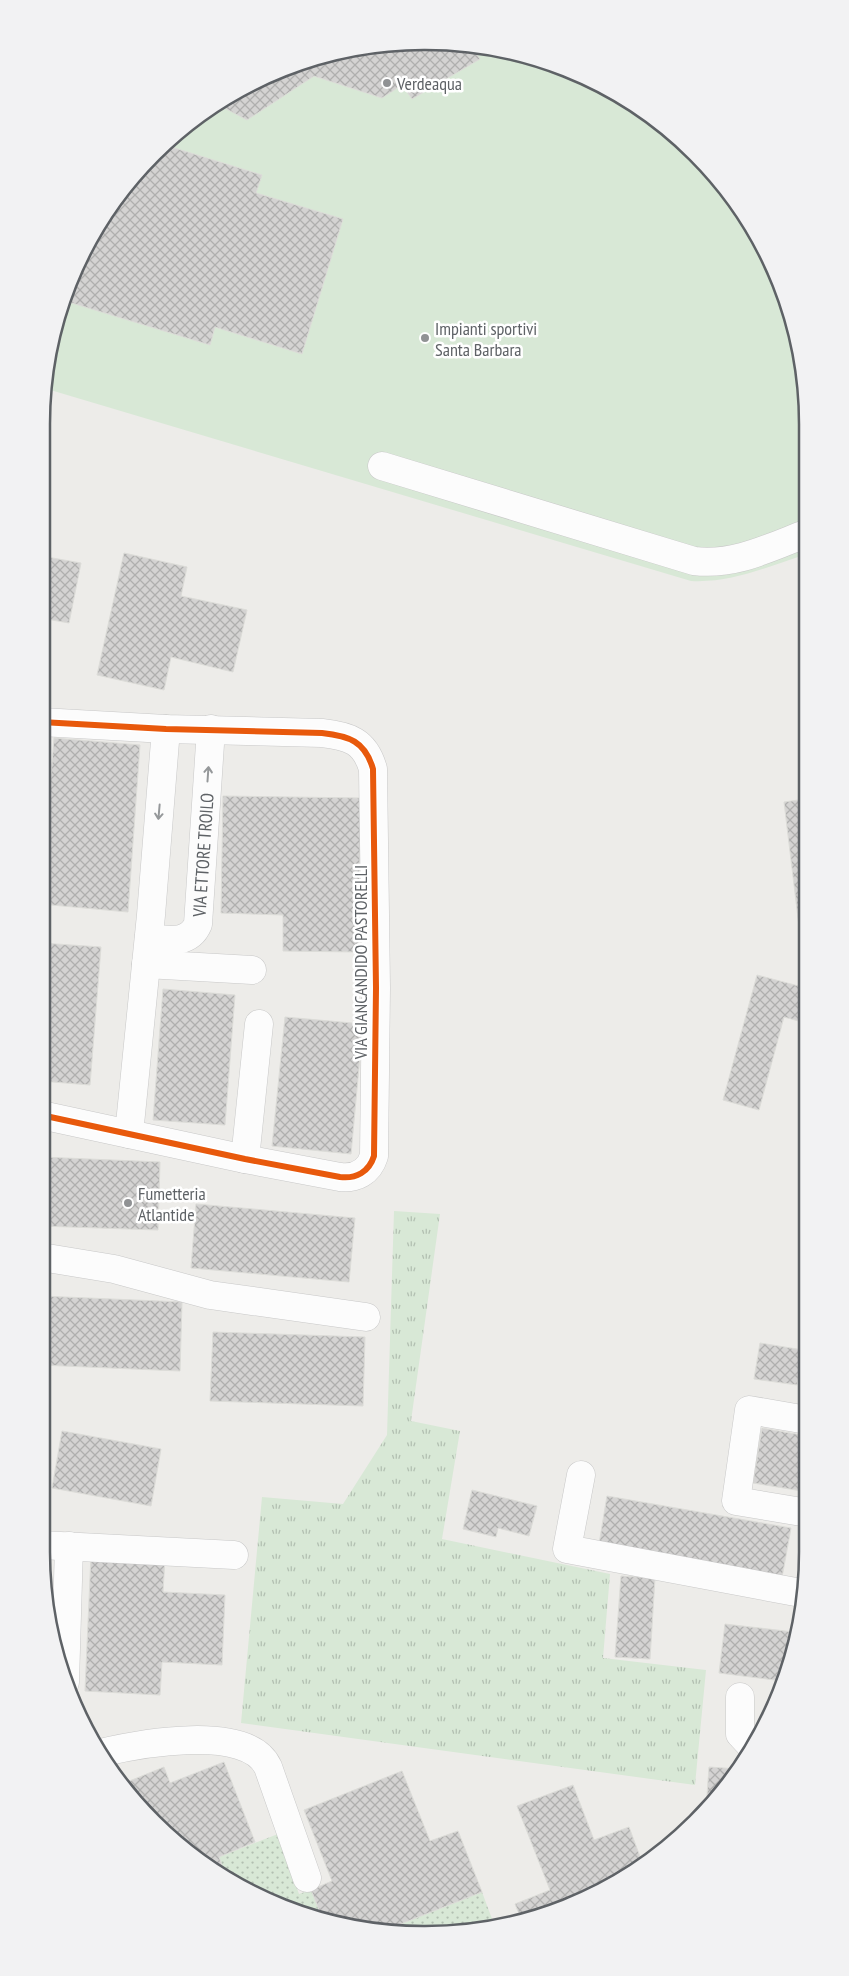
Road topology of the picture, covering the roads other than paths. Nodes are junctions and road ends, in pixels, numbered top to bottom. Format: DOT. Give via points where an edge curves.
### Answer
graph roads {
  1 [pos="382,466"];
  2 [pos="799,536"];
  3 [pos="50,723"];
  4 [pos="166,729"];
  5 [pos="211,729"];
  6 [pos="148,951"];
  7 [pos="252,970"];
  8 [pos="259,1024"];
  9 [pos="50,1117"];
  10 [pos="129,1134"];
  11 [pos="245,1159"];
  12 [pos="50,1258"];
  13 [pos="366,1317"];
  14 [pos="799,1419"];
  15 [pos="581,1475"];
  16 [pos="799,1512"];
  17 [pos="50,1545"];
  18 [pos="69,1546"];
  19 [pos="234,1555"];
  20 [pos="797,1592"];
  21 [pos="66,1657"];
  22 [pos="740,1697"];
  23 [pos="747,1742"];
  24 [pos="108,1751"];
  25 [pos="308,1878"];
  1 -- 2 [label="street" via="694,561 730,560"];
  3 -- 4 [label="street, VIA GIANCANDIDO PASTORELLI"];
  4 -- 5 [label="street, VIA GIANCANDIDO PASTORELLI"];
  4 -- 6 [label="street, one-way"];
  6 -- 5 [label="street, VIA ETTORE TROILO, one-way" via="182,940 194,932 198,924"];
  5 -- 11 [label="street, VIA GIANCANDIDO PASTORELLI" via="341,735 360,745 374,769 374,1156 364,1172 346,1178"];
  6 -- 7 [label="street"];
  6 -- 10 [label="street"];
  8 -- 11 [label="street"];
  9 -- 10 [label="street, VIA GIANCANDIDO PASTORELLI"];
  10 -- 11 [label="street, VIA GIANCANDIDO PASTORELLI"];
  12 -- 13 [label="street" via="114,1269 210,1295"];
  14 -- 16 [label="street" via="750,1410 736,1501"];
  15 -- 20 [label="street" via="567,1548"];
  17 -- 18 [label="street"];
  18 -- 19 [label="street"];
  18 -- 21 [label="street"];
  22 -- 23 [label="street" via="740,1734"];
  24 -- 25 [label="street" via="187,1741 230,1742 254,1750 268,1767"];
}
